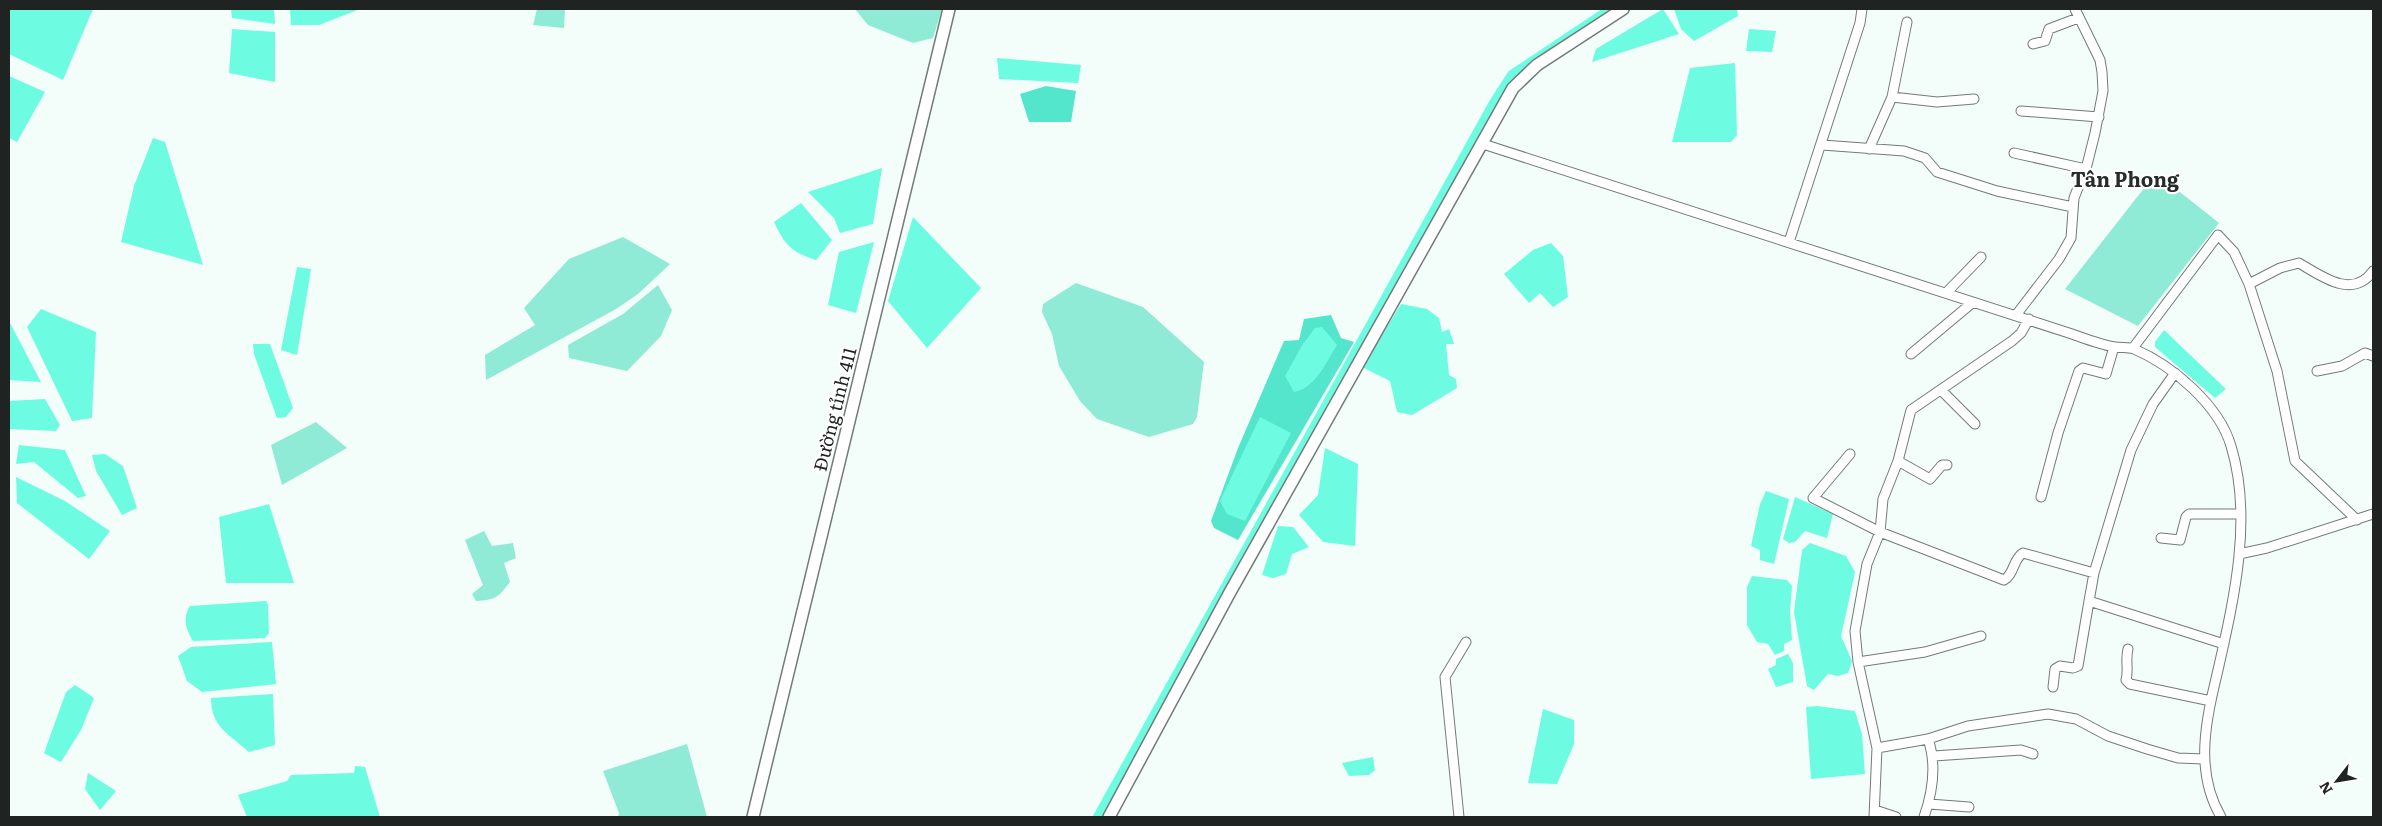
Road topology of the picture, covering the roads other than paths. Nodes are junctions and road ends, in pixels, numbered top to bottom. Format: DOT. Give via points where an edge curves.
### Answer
graph roads {
  1 [pos="949,9"];
  2 [pos="1622,9"];
  3 [pos="1862,9"];
  4 [pos="2076,13"];
  5 [pos="1907,22"];
  6 [pos="2033,44"];
  7 [pos="1892,97"];
  8 [pos="1974,99"];
  9 [pos="2021,112"];
  10 [pos="2098,116"];
  11 [pos="1482,144"];
  12 [pos="1822,145"];
  13 [pos="1869,149"];
  14 [pos="2014,153"];
  15 [pos="2086,169"];
  16 [pos="2073,207"];
  17 [pos="1789,242"];
  18 [pos="1981,257"];
  19 [pos="2373,271"];
  20 [pos="2249,284"];
  21 [pos="1946,293"];
  22 [pos="1972,303"];
  23 [pos="2016,315"];
  24 [pos="2029,319"];
  25 [pos="2114,347"];
  26 [pos="2133,348"];
  27 [pos="1911,354"];
  28 [pos="2373,356"];
  29 [pos="2317,371"];
  30 [pos="2175,372"];
  31 [pos="1940,390"];
  32 [pos="1975,424"];
  33 [pos="1850,454"];
  34 [pos="1898,461"];
  35 [pos="1947,465"];
  36 [pos="2041,497"];
  37 [pos="2241,514"];
  38 [pos="2373,514"];
  39 [pos="2357,520"];
  40 [pos="1880,532"];
  41 [pos="2161,538"];
  42 [pos="2239,554"];
  43 [pos="2094,573"];
  44 [pos="2089,600"];
  45 [pos="1981,636"];
  46 [pos="1466,642"];
  47 [pos="2224,644"];
  48 [pos="2128,649"];
  49 [pos="1858,662"];
  50 [pos="2053,687"];
  51 [pos="2211,701"];
  52 [pos="1928,739"];
  53 [pos="1877,748"];
  54 [pos="2033,754"];
  55 [pos="1934,756"];
  56 [pos="2204,759"];
  57 [pos="1929,804"];
  58 [pos="1968,807"];
  59 [pos="1875,814"];
  60 [pos="753,817"];
  61 [pos="1109,817"];
  62 [pos="1459,817"];
  63 [pos="1896,817"];
  64 [pos="1924,817"];
  65 [pos="2221,817"];
  1 -- 60 [label="main road, Đường tỉnh 411"];
  2 -- 11 [label="main road" via="1537,65 1512,88"];
  3 -- 12 [label="street"];
  4 -- 6 [label="street" via="2048,29 2046,41"];
  4 -- 10 [label="street" via="2100,60 2103,91"];
  5 -- 7 [label="street"];
  7 -- 8 [label="street" via="1937,102"];
  7 -- 13 [label="street"];
  9 -- 10 [label="street"];
  10 -- 15 [label="street"];
  11 -- 17 [label="street"];
  11 -- 61 [label="main road" via="1229,594"];
  12 -- 13 [label="street"];
  12 -- 17 [label="street"];
  13 -- 16 [label="street" via="1904,151 1925,158 1938,172 1997,191"];
  14 -- 15 [label="street"];
  15 -- 16 [label="street"];
  16 -- 23 [label="street" via="2072,230 2067,245"];
  17 -- 21 [label="street"];
  18 -- 21 [label="street"];
  19 -- 20 [label="street" via="2367,280 2349,285 2330,281 2299,263 2280,268"];
  20 -- 26 [label="street" via="2234,252 2218,235"];
  20 -- 39 [label="street" via="2277,370 2295,461"];
  21 -- 22 [label="street"];
  22 -- 23 [label="street"];
  22 -- 27 [label="street"];
  23 -- 24 [label="street"];
  24 -- 25 [label="street"];
  24 -- 31 [label="street" via="2012,341"];
  25 -- 26 [label="street"];
  25 -- 36 [label="street" via="2106,374 2084,368 2079,371"];
  26 -- 30 [label="street"];
  28 -- 29 [label="street" via="2365,353 2342,366"];
  30 -- 37 [label="street" via="2218,418 2231,444"];
  30 -- 43 [label="street" via="2153,404 2130,450"];
  31 -- 32 [label="street"];
  31 -- 34 [label="street" via="1911,410"];
  33 -- 40 [label="street" via="1813,498"];
  34 -- 35 [label="street" via="1930,479 1942,465"];
  34 -- 40 [label="street" via="1883,499"];
  37 -- 41 [label="street" via="2189,514 2180,540"];
  37 -- 42 [label="street"];
  38 -- 39 [label="street"];
  39 -- 42 [label="street"];
  40 -- 43 [label="street" via="2004,580 2023,553"];
  40 -- 49 [label="street" via="1867,564 1861,594 1855,631"];
  42 -- 47 [label="street"];
  43 -- 44 [label="street"];
  44 -- 47 [label="street"];
  44 -- 50 [label="street" via="2078,666 2055,669"];
  45 -- 49 [label="street" via="1925,652"];
  46 -- 62 [label="street" via="1445,676"];
  47 -- 51 [label="street"];
  48 -- 51 [label="street" via="2126,680 2130,684"];
  49 -- 53 [label="street"];
  51 -- 56 [label="street"];
  52 -- 53 [label="street"];
  52 -- 55 [label="street"];
  52 -- 56 [label="street" via="1976,725 2048,714 2076,719 2108,736 2178,758"];
  53 -- 59 [label="street"];
  54 -- 55 [label="street" via="2021,750"];
  55 -- 57 [label="street"];
  56 -- 65 [label="street" via="2206,781"];
  57 -- 58 [label="street"];
  57 -- 64 [label="street"];
  59 -- 63 [label="street"];
}
